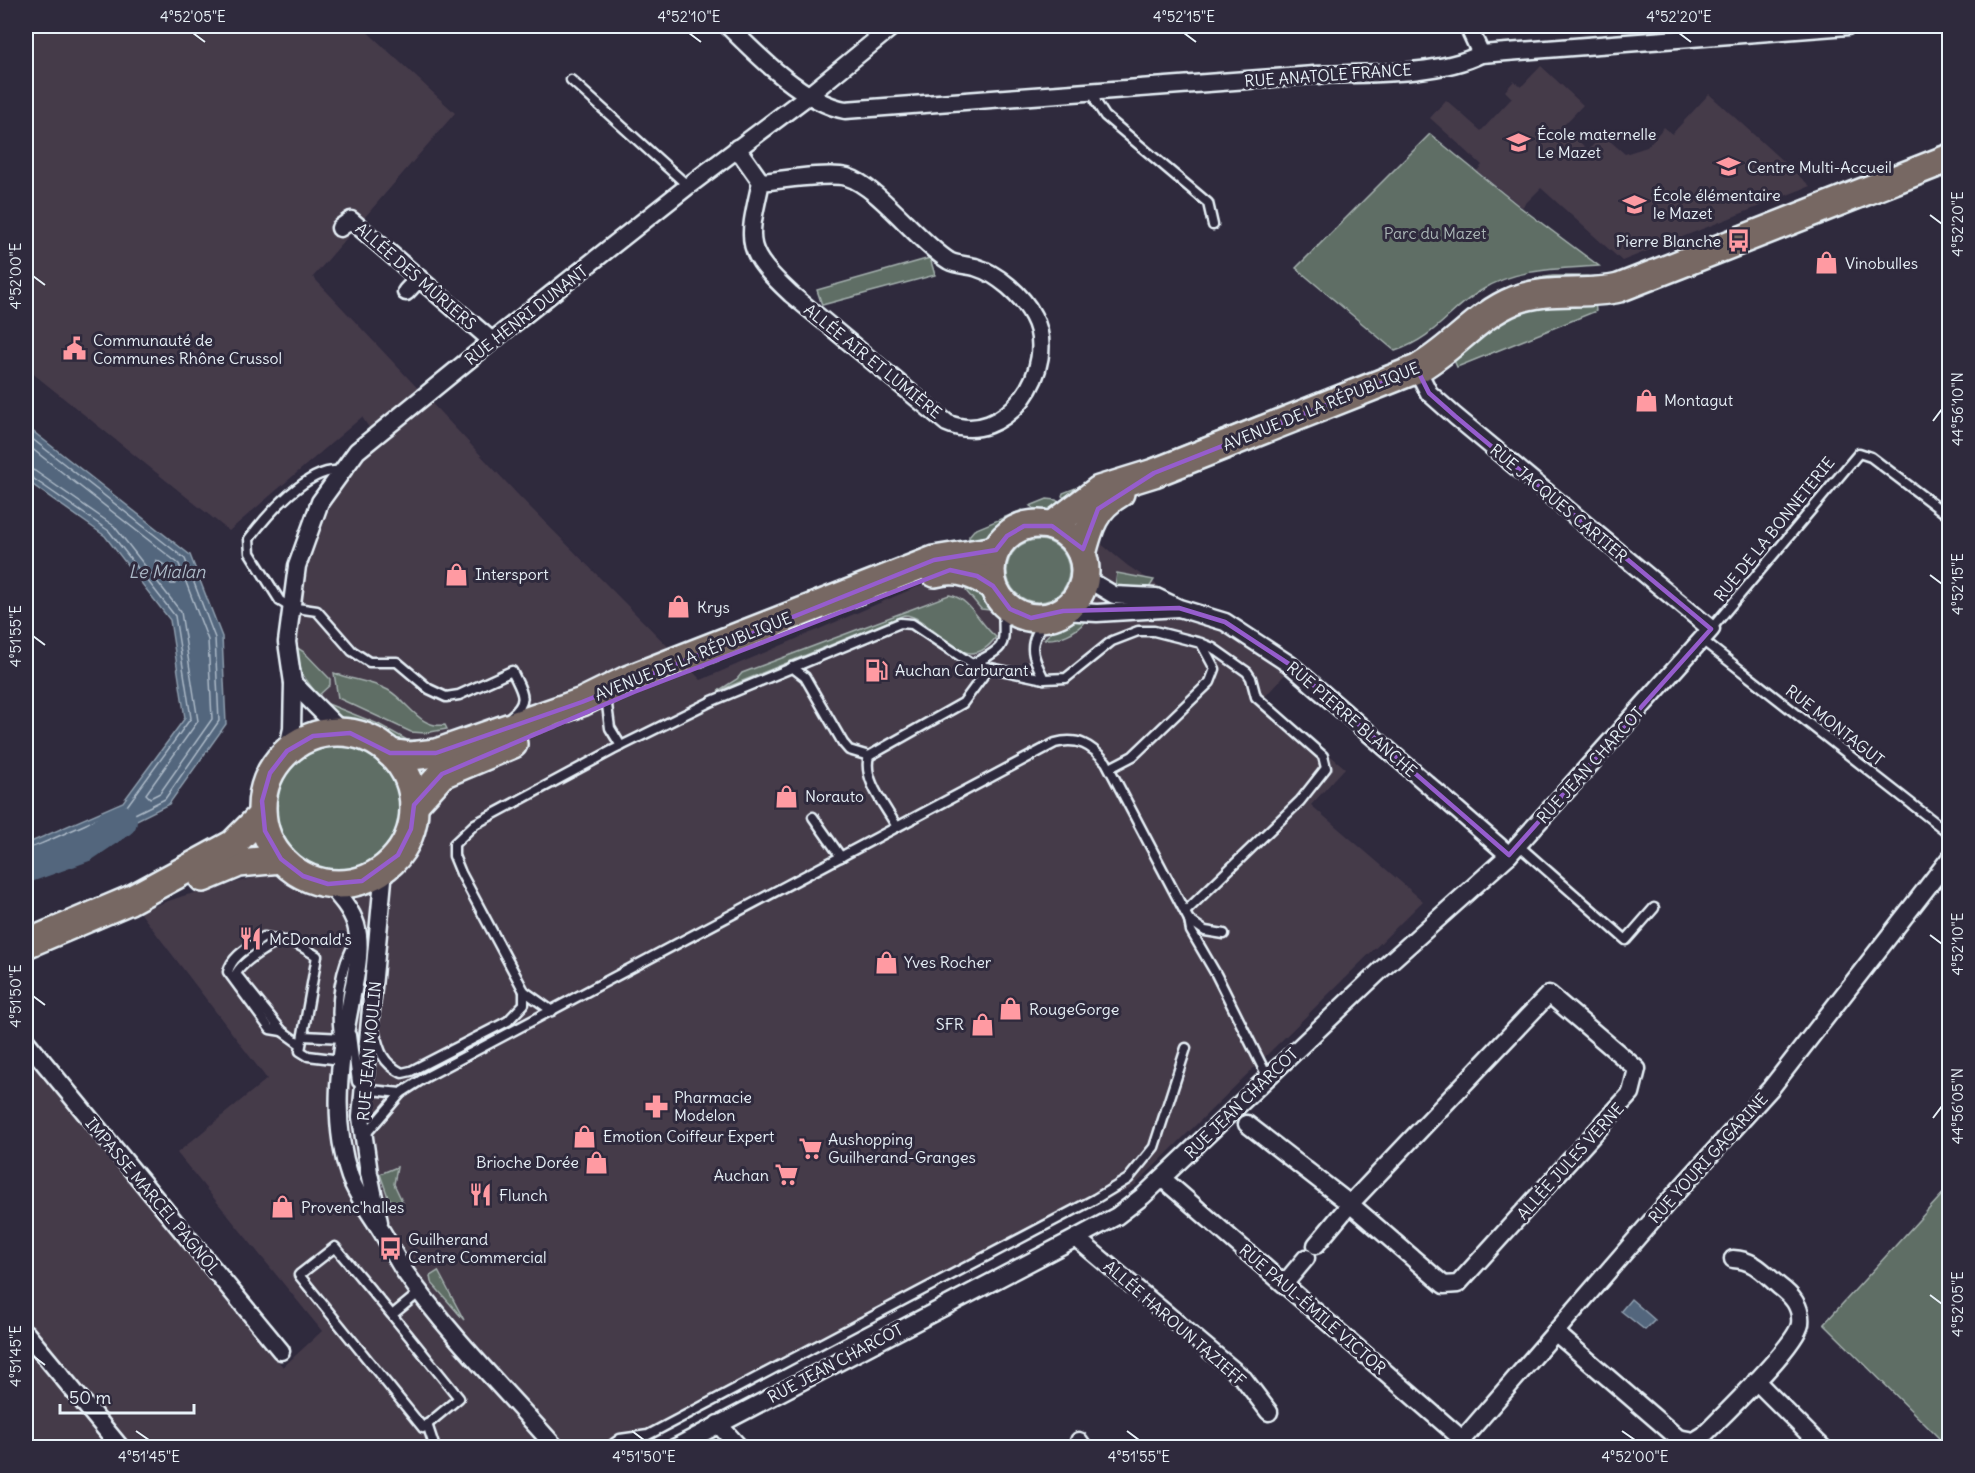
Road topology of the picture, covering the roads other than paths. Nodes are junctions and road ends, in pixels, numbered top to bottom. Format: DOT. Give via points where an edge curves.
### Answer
graph roads {
  1 [pos="728,26"];
  2 [pos="893,26"];
  3 [pos="1468,26"];
  4 [pos="1848,26"];
  5 [pos="1481,54"];
  6 [pos="571,80"];
  7 [pos="1094,92"];
  8 [pos="808,95"];
  9 [pos="737,148"];
  10 [pos="1950,158"];
  11 [pos="761,182"];
  12 [pos="688,186"];
  13 [pos="1213,225"];
  14 [pos="339,228"];
  15 [pos="419,278"];
  16 [pos="406,292"];
  17 [pos="492,341"];
  18 [pos="1417,369"];
  19 [pos="340,471"];
  20 [pos="1154,473"];
  21 [pos="1950,517"];
  22 [pos="1052,526"];
  23 [pos="996,550"];
  24 [pos="1083,565"];
  25 [pos="998,595"];
  26 [pos="290,607"];
  27 [pos="1179,608"];
  28 [pos="1054,615"];
  29 [pos="1707,634"];
  30 [pos="1201,643"];
  31 [pos="972,664"];
  32 [pos="792,667"];
  33 [pos="988,669"];
  34 [pos="1044,679"];
  35 [pos="293,683"];
  36 [pos="607,705"];
  37 [pos="342,732"];
  38 [pos="469,741"];
  39 [pos="621,746"];
  40 [pos="287,751"];
  41 [pos="390,753"];
  42 [pos="869,756"];
  43 [pos="1110,768"];
  44 [pos="414,805"];
  45 [pos="262,815"];
  46 [pos="813,817"];
  47 [pos="897,827"];
  48 [pos="1950,834"];
  49 [pos="1513,850"];
  50 [pos="841,857"];
  51 [pos="1950,858"];
  52 [pos="281,859"];
  53 [pos="384,869"];
  54 [pos="328,884"];
  55 [pos="130,900"];
  56 [pos="1654,908"];
  57 [pos="1187,916"];
  58 [pos="1224,934"];
  59 [pos="358,938"];
  60 [pos="26,944"];
  61 [pos="524,991"];
  62 [pos="349,1010"];
  63 [pos="552,1011"];
  64 [pos="369,1013"];
  65 [pos="26,1041"];
  66 [pos="301,1044"];
  67 [pos="342,1047"];
  68 [pos="1186,1048"];
  69 [pos="1268,1076"];
  70 [pos="362,1087"];
  71 [pos="401,1093"];
  72 [pos="1247,1124"];
  73 [pos="363,1137"];
  74 [pos="1163,1179"];
  75 [pos="1350,1204"];
  76 [pos="382,1232"];
  77 [pos="1077,1238"];
  78 [pos="1733,1259"];
  79 [pos="1285,1283"];
  80 [pos="420,1292"];
  81 [pos="392,1316"];
  82 [pos="1555,1332"];
  83 [pos="26,1333"];
  84 [pos="281,1351"];
  85 [pos="1756,1381"];
  86 [pos="1269,1412"];
  87 [pos="427,1424"];
  88 [pos="718,1424"];
  89 [pos="1458,1443"];
  90 [pos="122,1448"];
  91 [pos="435,1448"];
  92 [pos="556,1448"];
  93 [pos="608,1448"];
  94 [pos="674,1448"];
  95 [pos="740,1448"];
  96 [pos="1823,1448"];
  1 -- 8 [label="street, RUE ANATOLE FRANCE"];
  2 -- 8 [label="street, RUE HENRI DUNANT"];
  3 -- 5 [label="street"];
  4 -- 5 [label="street, RUE ANATOLE FRANCE"];
  5 -- 7 [label="street, RUE ANATOLE FRANCE" via="1452,65"];
  6 -- 12 [label="lane"];
  7 -- 8 [label="street, RUE ANATOLE FRANCE" via="845,110"];
  7 -- 13 [label="lane" via="1105,116 1208,203"];
  8 -- 9 [label="street, RUE HENRI DUNANT"];
  9 -- 11 [label="street"];
  9 -- 12 [label="street, RUE HENRI DUNANT"];
  10 -- 18 [label="main road, AVENUE DE LA RÉPUBLIQUE" via="1619,288 1515,300"];
  11 -- 11 [label="street, ALLÉE AIR ET LUMIÈRE" via="750,238 756,256 791,294 947,423 965,429 987,425 1008,414 1021,401 1036,371 1040,341 1034,318 1014,292 985,271 950,261 850,177"];
  12 -- 17 [label="street, RUE HENRI DUNANT"];
  14 -- 15 [label="street, ALLÉE DES MÛRIERS" via="351,220"];
  15 -- 16 [label="street"];
  15 -- 17 [label="street, ALLÉE DES MÛRIERS"];
  17 -- 19 [label="street, RUE HENRI DUNANT" via="357,451"];
  18 -- 20 [label="main road, AVENUE DE LA RÉPUBLIQUE"];
  18 -- 29 [label="street, RUE JACQUES CARTIER" via="1429,393"];
  19 -- 26 [label="street, RUE HENRI DUNANT" via="320,502 306,535"];
  19 -- 26 [label="lane" via="328,469 304,483 264,519 249,539 250,553 280,601"];
  20 -- 22 [label="main road, AVENUE DE LA RÉPUBLIQUE" via="1099,490"];
  20 -- 24 [label="main road, AVENUE DE LA RÉPUBLIQUE" via="1098,509 1090,522"];
  21 -- 29 [label="lane, RUE DE LA BONNETERIE" via="1871,457 1859,453"];
  22 -- 23 [label="main road" via="1024,526 1007,536"];
  22 -- 24 [label="main road" via="1072,539"];
  23 -- 25 [label="main road" via="992,562"];
  23 -- 38 [label="main road, AVENUE DE LA RÉPUBLIQUE" via="934,560 627,680 582,702"];
  24 -- 27 [label="street, RUE PIERRE BLANCHE" via="1114,595 1156,597"];
  24 -- 28 [label="main road" via="1077,596"];
  25 -- 28 [label="main road" via="1023,616"];
  25 -- 31 [label="lane" via="1005,637 1002,645 995,653"];
  25 -- 36 [label="main road, AVENUE DE LA RÉPUBLIQUE" via="967,572 937,572"];
  26 -- 35 [label="street, RUE HENRI DUNANT" via="287,650"];
  26 -- 38 [label="lane" via="317,611 352,651 369,662 397,662 429,690 446,697 459,695 512,670 524,696 523,705"];
  27 -- 28 [label="street, RUE PIERRE BLANCHE"];
  27 -- 49 [label="street, RUE PIERRE BLANCHE" via="1225,622 1288,664"];
  28 -- 34 [label="lane" via="1032,642 1033,658"];
  29 -- 48 [label="lane, RUE MONTAGUT"];
  29 -- 49 [label="street, RUE JEAN CHARCOT"];
  30 -- 34 [label="lane" via="1138,631 1112,641 1066,678"];
  30 -- 43 [label="lane" via="1215,669 1210,682 1133,756"];
  30 -- 57 [label="lane" via="1246,672 1256,697 1323,756 1325,771"];
  31 -- 32 [label="lane" via="912,624 900,623"];
  31 -- 33 [label="lane"];
  32 -- 39 [label="lane" via="712,700"];
  32 -- 42 [label="lane" via="805,677 843,743 859,755"];
  33 -- 34 [label="lane"];
  33 -- 42 [label="lane" via="963,703"];
  35 -- 37 [label="street"];
  35 -- 40 [label="street, RUE HENRI DUNANT" via="292,729"];
  36 -- 39 [label="lane" via="610,728"];
  36 -- 44 [label="main road, AVENUE DE LA RÉPUBLIQUE" via="442,774"];
  37 -- 40 [label="main road" via="313,736"];
  37 -- 41 [label="main road" via="365,736"];
  38 -- 41 [label="main road, AVENUE DE LA RÉPUBLIQUE" via="436,753"];
  39 -- 61 [label="lane" via="475,824 454,844 461,873"];
  40 -- 45 [label="main road" via="267,780"];
  41 -- 44 [label="main road" via="407,776"];
  42 -- 47 [label="lane" via="869,776"];
  43 -- 47 [label="lane" via="1089,745 1078,741 1055,743"];
  43 -- 57 [label="lane"];
  44 -- 53 [label="main road" via="408,837"];
  45 -- 52 [label="main road" via="268,839"];
  45 -- 55 [label="main road" via="233,844"];
  46 -- 50 [label="lane"];
  47 -- 50 [label="lane"];
  49 -- 56 [label="lane" via="1626,940"];
  49 -- 69 [label="street, RUE JEAN CHARCOT"];
  50 -- 63 [label="lane"];
  51 -- 82 [label="street, RUE YOURI GAGARINE" via="1771,1088"];
  52 -- 54 [label="main road" via="303,876"];
  52 -- 55 [label="main road" via="238,863 189,884"];
  53 -- 54 [label="main road" via="354,883"];
  53 -- 64 [label="street, RUE JEAN MOULIN"];
  54 -- 59 [label="street, RUE JEAN MOULIN" via="347,905"];
  55 -- 60 [label="main road"];
  57 -- 58 [label="lane" via="1205,931"];
  57 -- 69 [label="lane" via="1191,931"];
  59 -- 62 [label="street, RUE JEAN MOULIN"];
  59 -- 67 [label="lane" via="345,958 336,1013"];
  61 -- 63 [label="lane"];
  61 -- 64 [label="lane" via="524,1004 508,1021 421,1067 402,1072 386,1063 380,1054"];
  62 -- 67 [label="street, RUE JEAN MOULIN"];
  62 -- 70 [label="lane" via="355,1075"];
  63 -- 71 [label="lane"];
  64 -- 70 [label="street, RUE JEAN MOULIN"];
  65 -- 84 [label="street, IMPASSE MARCEL PAGNOL"];
  66 -- 66 [label="lane" via="282,1031 236,974 246,961 280,940 316,956"];
  66 -- 67 [label="lane"];
  66 -- 67 [label="lane" via="308,1056"];
  67 -- 76 [label="street, RUE JEAN MOULIN" via="338,1104 342,1145 360,1201"];
  68 -- 93 [label="lane" via="1154,1147 1128,1179 648,1435 620,1439"];
  69 -- 74 [label="street, RUE JEAN CHARCOT"];
  70 -- 71 [label="lane"];
  70 -- 73 [label="street, RUE JEAN MOULIN"];
  71 -- 73 [label="lane"];
  72 -- 75 [label="street, ALLÉE JULES VERNE"];
  73 -- 76 [label="street, RUE JEAN MOULIN"];
  74 -- 77 [label="street, RUE JEAN CHARCOT" via="1117,1216"];
  74 -- 79 [label="street, RUE PAUL-ÉMILE VICTOR"];
  75 -- 75 [label="street, ALLÉE JULES VERNE" via="1444,1285 1458,1284 1631,1093 1636,1069 1549,994"];
  75 -- 79 [label="street, ALLÉE JULES VERNE"];
  76 -- 80 [label="street, RUE JEAN MOULIN"];
  77 -- 86 [label="street, ALLÉE HAROUN TAZIEFF" via="1244,1379"];
  77 -- 88 [label="street, RUE JEAN CHARCOT"];
  78 -- 85 [label="street" via="1748,1260 1791,1296 1799,1313 1796,1334"];
  79 -- 89 [label="street, RUE PAUL-ÉMILE VICTOR"];
  80 -- 81 [label="lane"];
  80 -- 92 [label="street, RUE JEAN MOULIN"];
  81 -- 87 [label="lane" via="459,1398"];
  81 -- 87 [label="lane" via="335,1247 299,1275 423,1428"];
  82 -- 85 [label="street" via="1678,1438 1686,1440 1695,1441 1704,1435"];
  82 -- 89 [label="street, RUE YOURI GAGARINE"];
  83 -- 90 [label="street"];
  85 -- 96 [label="street"];
  87 -- 91 [label="lane"];
  88 -- 94 [label="street, RUE JEAN CHARCOT"];
  88 -- 95 [label="street"];
}
